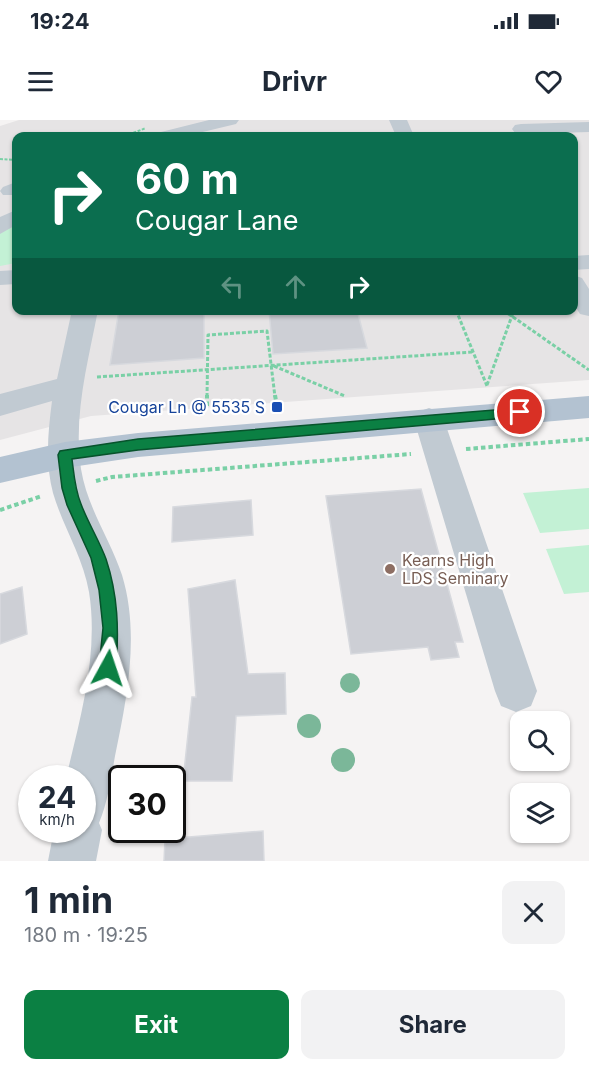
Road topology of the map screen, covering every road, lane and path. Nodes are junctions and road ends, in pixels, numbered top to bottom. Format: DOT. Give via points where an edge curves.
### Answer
graph roads {
  1 [pos="230,120"];
  2 [pos="589,127"];
  3 [pos="521,129"];
  4 [pos="183,132"];
  5 [pos="578,291"];
  6 [pos="589,308"];
  7 [pos="85,315"];
  8 [pos="458,315"];
  9 [pos="509,315"];
  10 [pos="512,317"];
  11 [pos="473,352"];
  12 [pos="272,366"];
  13 [pos="207,370"];
  14 [pos="589,370"];
  15 [pos="83,382"];
  16 [pos="345,396"];
  17 [pos="276,401"];
  18 [pos="0,405"];
  19 [pos="207,406"];
  20 [pos="589,407"];
  21 [pos="434,435"];
  22 [pos="589,439"];
  23 [pos="65,455"];
  24 [pos="0,470"];
  25 [pos="112,477"];
  26 [pos="516,691"];
  27 [pos="90,765"];
  28 [pos="75,843"];
  29 [pos="72,861"];
  1 -- 4 [label="street"];
  2 -- 3 [label="street"];
  5 -- 6 [label="street"];
  7 -- 15 [label="street"];
  8 -- 11 [label="path"];
  9 -- 10 [label="path"];
  10 -- 11 [label="path" via="487,386"];
  10 -- 14 [label="path"];
  11 -- 12 [label="path"];
  12 -- 13 [label="path"];
  12 -- 13 [label="path" via="267,331 208,335"];
  12 -- 16 [label="path"];
  12 -- 17 [label="path"];
  13 -- 15 [label="path"];
  13 -- 19 [label="path"];
  15 -- 18 [label="street"];
  15 -- 23 [label="street" via="65,415"];
  20 -- 21 [label="main road"];
  21 -- 22 [label="path"];
  21 -- 23 [label="main road" via="138,445"];
  21 -- 25 [label="path"];
  21 -- 26 [label="street"];
  23 -- 24 [label="main road"];
  23 -- 27 [label="street" via="74,505 101,568 111,628 106,688"];
  28 -- 29 [label="street"];
}
